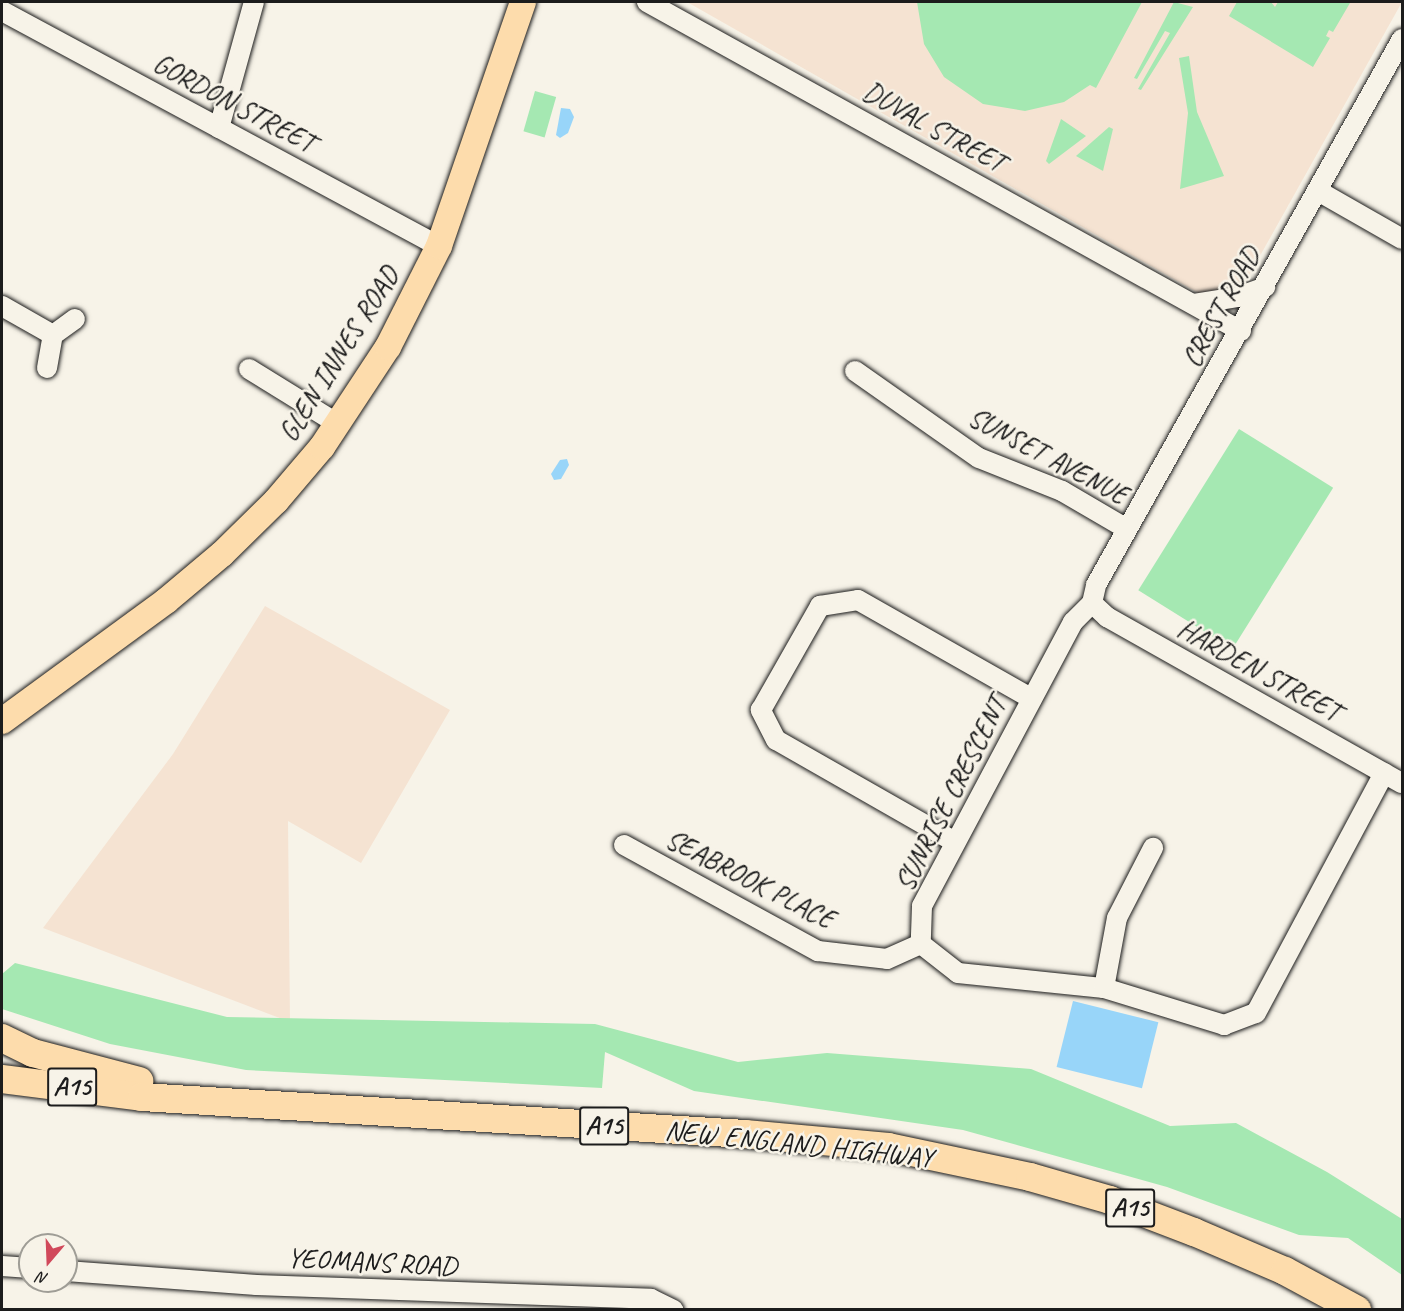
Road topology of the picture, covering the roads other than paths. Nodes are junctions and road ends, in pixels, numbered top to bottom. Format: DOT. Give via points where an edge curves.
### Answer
graph roads {
  1 [pos="254,2"];
  2 [pos="523,2"];
  3 [pos="646,2"];
  4 [pos="2,11"];
  5 [pos="1402,39"];
  6 [pos="219,128"];
  7 [pos="1318,191"];
  8 [pos="1402,239"];
  9 [pos="439,246"];
  10 [pos="1265,287"];
  11 [pos="1194,303"];
  12 [pos="2,306"];
  13 [pos="75,319"];
  14 [pos="1241,331"];
  15 [pos="53,334"];
  16 [pos="47,368"];
  17 [pos="249,369"];
  18 [pos="855,371"];
  19 [pos="339,424"];
  20 [pos="1127,529"];
  21 [pos="1092,603"];
  22 [pos="1032,699"];
  23 [pos="2,721"];
  24 [pos="1384,773"];
  25 [pos="1402,783"];
  26 [pos="956,842"];
  27 [pos="624,845"];
  28 [pos="1153,848"];
  29 [pos="921,944"];
  30 [pos="1104,988"];
  31 [pos="2,1038"];
  32 [pos="2,1079"];
  33 [pos="213,1100"];
  34 [pos="2,1266"];
  35 [pos="18,1267"];
  36 [pos="78,1272"];
  37 [pos="505,1303"];
  38 [pos="674,1310"];
  39 [pos="1357,1310"];
  1 -- 6 [label="street"];
  2 -- 9 [label="main road, GLEN INNES ROAD"];
  3 -- 11 [label="street, DUVAL STREET"];
  4 -- 6 [label="street, GORDON STREET"];
  5 -- 7 [label="street, CREST ROAD"];
  6 -- 9 [label="street, GORDON STREET"];
  7 -- 8 [label="street"];
  7 -- 10 [label="street, CREST ROAD"];
  9 -- 19 [label="main road, GLEN INNES ROAD" via="388,346"];
  10 -- 11 [label="street" via="1238,297"];
  10 -- 14 [label="street, CREST ROAD"];
  11 -- 14 [label="street, DUVAL STREET"];
  12 -- 15 [label="street"];
  13 -- 15 [label="street"];
  14 -- 20 [label="street, CREST ROAD"];
  15 -- 16 [label="street"];
  17 -- 19 [label="street"];
  18 -- 20 [label="street, SUNSET AVENUE" via="979,458 1062,491"];
  19 -- 23 [label="main road, GLEN INNES ROAD" via="298,476 222,554 166,601"];
  20 -- 21 [label="street, CREST ROAD" via="1096,585"];
  21 -- 22 [label="street, SUNRISE CRESCENT" via="1073,622"];
  21 -- 24 [label="street, HARDEN STREET" via="1107,617"];
  22 -- 26 [label="street, SUNRISE CRESCENT"];
  22 -- 26 [label="street" via="858,600 820,606 761,710 776,740"];
  24 -- 25 [label="street, HARDEN STREET"];
  24 -- 30 [label="street" via="1256,1013 1224,1026"];
  26 -- 29 [label="street, SUNRISE CRESCENT" via="922,906"];
  27 -- 29 [label="street, SEABROOK PLACE" via="818,951 887,959"];
  28 -- 30 [label="street" via="1117,918"];
  29 -- 30 [label="street" via="958,973"];
  31 -- 33 [label="highway, NEW ENGLAND HIGHWAY / A15" via="33,1053"];
  32 -- 33 [label="highway, NEW ENGLAND HIGHWAY / A15" via="142,1097"];
  33 -- 39 [label="highway, NEW ENGLAND HIGHWAY / A15" via="888,1147 1030,1177 1110,1200 1245,1254"];
  34 -- 35 [label="street"];
  36 -- 37 [label="street, YEOMANS ROAD"];
  37 -- 38 [label="street, YEOMANS ROAD" via="651,1299"];
}
